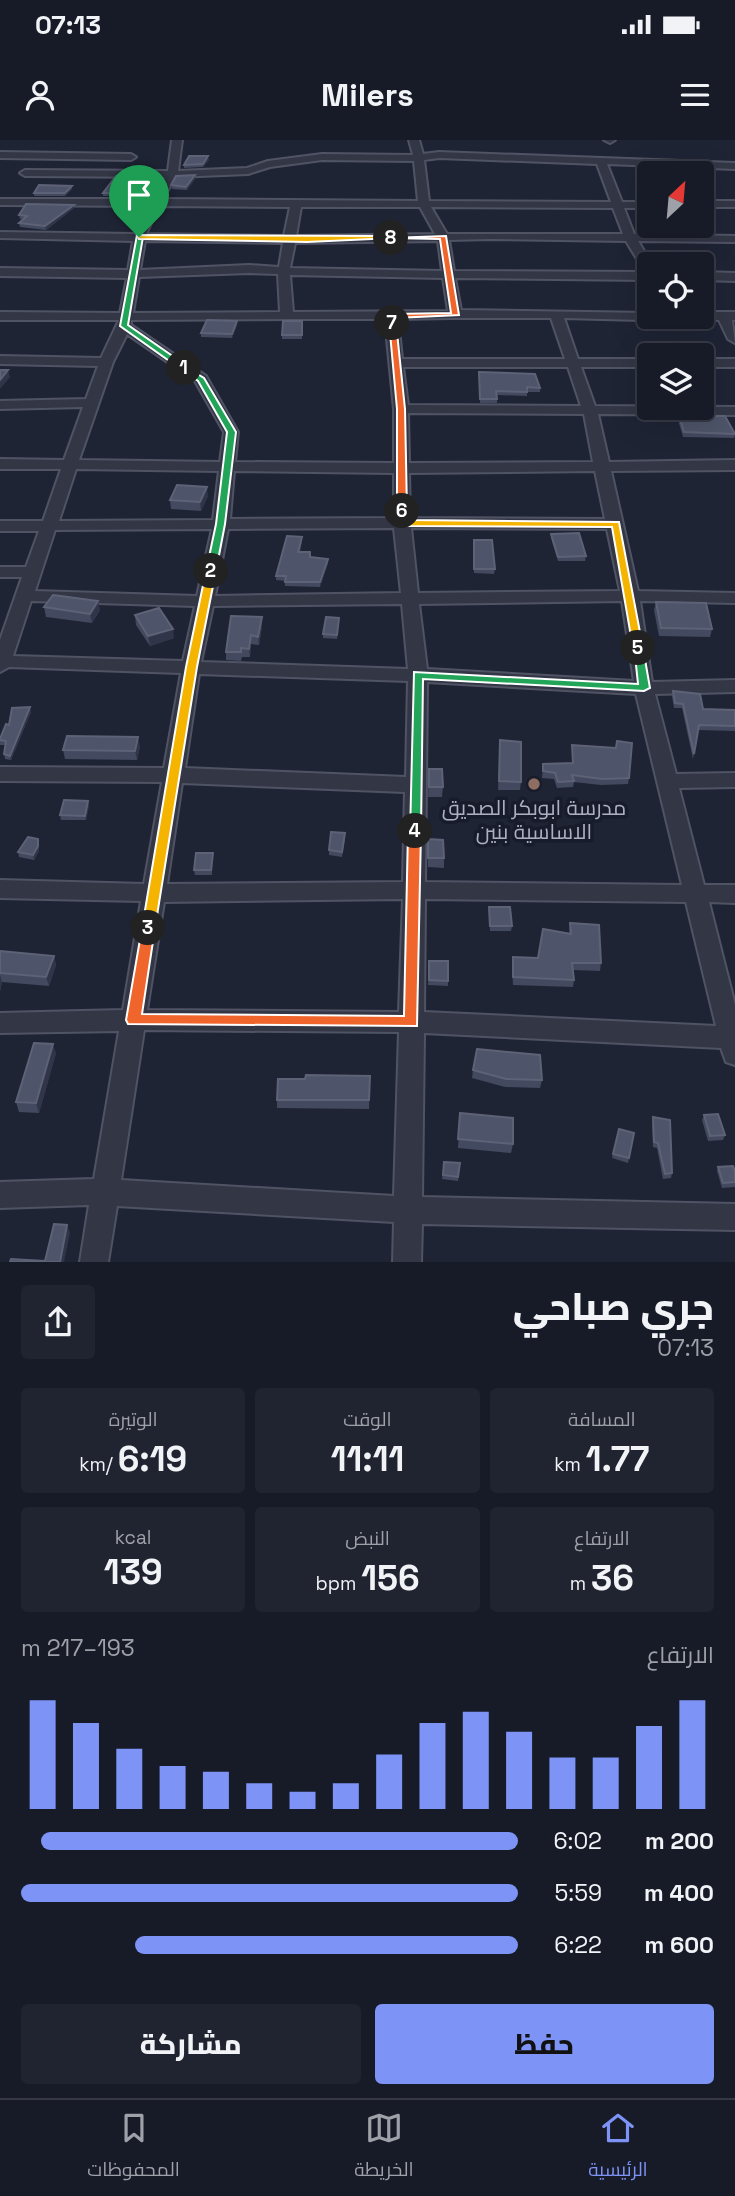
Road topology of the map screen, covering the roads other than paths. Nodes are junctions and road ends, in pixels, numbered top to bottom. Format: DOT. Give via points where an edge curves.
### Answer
graph roads {
  1 [pos="177,140"];
  2 [pos="414,140"];
  3 [pos="79,152"];
  4 [pos="0,155"];
  5 [pos="36,156"];
  6 [pos="131,157"];
  7 [pos="419,158"];
  8 [pos="601,162"];
  9 [pos="735,166"];
  10 [pos="67,173"];
  11 [pos="171,174"];
  12 [pos="12,191"];
  13 [pos="156,202"];
  14 [pos="296,203"];
  15 [pos="424,204"];
  16 [pos="714,204"];
  17 [pos="735,204"];
  18 [pos="617,205"];
  19 [pos="637,205"];
  20 [pos="0,235"];
  21 [pos="629,236"];
  22 [pos="139,237"];
  23 [pos="443,237"];
  24 [pos="289,239"];
  25 [pos="735,239"];
  26 [pos="639,252"];
  27 [pos="284,271"];
  28 [pos="0,272"];
  29 [pos="133,274"];
  30 [pos="450,275"];
  31 [pos="637,276"];
  32 [pos="714,276"];
  33 [pos="735,277"];
  34 [pos="556,314"];
  35 [pos="455,315"];
  36 [pos="0,316"];
  37 [pos="391,316"];
  38 [pos="637,316"];
  39 [pos="729,316"];
  40 [pos="287,317"];
  41 [pos="124,322"];
  42 [pos="735,339"];
  43 [pos="0,360"];
  44 [pos="106,362"];
  45 [pos="397,363"];
  46 [pos="573,363"];
  47 [pos="637,363"];
  48 [pos="714,363"];
  49 [pos="735,363"];
  50 [pos="93,403"];
  51 [pos="0,404"];
  52 [pos="401,409"];
  53 [pos="590,411"];
  54 [pos="735,411"];
  55 [pos="0,464"];
  56 [pos="71,464"];
  57 [pos="735,465"];
  58 [pos="227,466"];
  59 [pos="402,468"];
  60 [pos="603,468"];
  61 [pos="402,523"];
  62 [pos="221,524"];
  63 [pos="616,524"];
  64 [pos="0,526"];
  65 [pos="50,526"];
  66 [pos="0,572"];
  67 [pos="33,572"];
  68 [pos="24,596"];
  69 [pos="630,596"];
  70 [pos="410,598"];
  71 [pos="735,598"];
  72 [pos="205,601"];
  73 [pos="1,663"];
  74 [pos="191,667"];
  75 [pos="418,675"];
  76 [pos="735,686"];
  77 [pos="644,688"];
  78 [pos="0,774"];
  79 [pos="174,775"];
  80 [pos="735,780"];
  81 [pos="667,781"];
  82 [pos="416,785"];
  83 [pos="0,889"];
  84 [pos="414,890"];
  85 [pos="154,893"];
  86 [pos="695,894"];
  87 [pos="735,894"];
  88 [pos="133,1020"];
  89 [pos="411,1022"];
  90 [pos="0,1023"];
  91 [pos="734,1043"];
  92 [pos="105,1192"];
  93 [pos="0,1195"];
  94 [pos="408,1210"];
  95 [pos="735,1217"];
  96 [pos="94,1262"];
  97 [pos="407,1262"];
  1 -- 11 [label="street"];
  2 -- 7 [label="street"];
  3 -- 5 [label="street"];
  3 -- 6 [label="street"];
  3 -- 10 [label="street"];
  4 -- 5 [label="street"];
  5 -- 12 [label="street"];
  7 -- 8 [label="street"];
  7 -- 11 [label="street" via="322,157 248,171"];
  7 -- 15 [label="street"];
  8 -- 9 [label="street"];
  8 -- 18 [label="street"];
  10 -- 11 [label="street"];
  10 -- 12 [label="street"];
  11 -- 13 [label="street"];
  12 -- 13 [label="street"];
  13 -- 14 [label="street"];
  13 -- 22 [label="street"];
  14 -- 15 [label="street"];
  14 -- 24 [label="street"];
  15 -- 18 [label="street"];
  15 -- 23 [label="street"];
  16 -- 17 [label="street"];
  18 -- 19 [label="street"];
  18 -- 21 [label="street"];
  20 -- 22 [label="street"];
  21 -- 23 [label="street"];
  21 -- 25 [label="street"];
  21 -- 26 [label="street"];
  22 -- 24 [label="street"];
  22 -- 29 [label="street"];
  23 -- 24 [label="street"];
  23 -- 30 [label="street"];
  24 -- 27 [label="street"];
  27 -- 29 [label="street"];
  27 -- 30 [label="street"];
  27 -- 40 [label="street"];
  28 -- 29 [label="street"];
  29 -- 41 [label="street"];
  30 -- 31 [label="street"];
  30 -- 35 [label="street"];
  32 -- 33 [label="street"];
  34 -- 35 [label="street"];
  34 -- 38 [label="street"];
  34 -- 46 [label="street"];
  35 -- 37 [label="street"];
  36 -- 41 [label="street"];
  37 -- 40 [label="street"];
  37 -- 45 [label="street"];
  39 -- 42 [label="street"];
  40 -- 41 [label="street"];
  41 -- 44 [label="street"];
  41 -- 58 [label="street" via="201,379 231,432"];
  43 -- 44 [label="street"];
  44 -- 50 [label="street"];
  45 -- 46 [label="street"];
  45 -- 52 [label="street"];
  46 -- 47 [label="street"];
  46 -- 53 [label="street"];
  48 -- 49 [label="street"];
  50 -- 51 [label="street"];
  50 -- 56 [label="street"];
  52 -- 53 [label="street"];
  52 -- 59 [label="street"];
  53 -- 54 [label="street"];
  53 -- 60 [label="street"];
  55 -- 56 [label="street"];
  56 -- 58 [label="street"];
  56 -- 65 [label="street"];
  57 -- 60 [label="street"];
  58 -- 59 [label="street"];
  58 -- 62 [label="street"];
  59 -- 60 [label="street"];
  59 -- 61 [label="street"];
  60 -- 63 [label="street"];
  61 -- 62 [label="street"];
  61 -- 63 [label="street"];
  61 -- 70 [label="street"];
  62 -- 65 [label="street"];
  62 -- 72 [label="street"];
  63 -- 69 [label="street"];
  64 -- 65 [label="street"];
  65 -- 67 [label="street"];
  66 -- 67 [label="street"];
  67 -- 68 [label="street"];
  68 -- 72 [label="street"];
  68 -- 73 [label="street"];
  69 -- 70 [label="street"];
  69 -- 71 [label="street"];
  69 -- 77 [label="street"];
  70 -- 72 [label="street"];
  70 -- 75 [label="street"];
  72 -- 74 [label="street"];
  73 -- 74 [label="street"];
  74 -- 75 [label="street"];
  74 -- 79 [label="street"];
  75 -- 77 [label="street"];
  75 -- 82 [label="street"];
  76 -- 77 [label="street"];
  77 -- 81 [label="street"];
  78 -- 79 [label="street"];
  79 -- 82 [label="street"];
  79 -- 85 [label="street"];
  80 -- 81 [label="street"];
  81 -- 86 [label="street"];
  82 -- 84 [label="street"];
  83 -- 85 [label="street"];
  84 -- 85 [label="street"];
  84 -- 86 [label="street"];
  84 -- 89 [label="street"];
  85 -- 88 [label="street"];
  86 -- 87 [label="street"];
  86 -- 91 [label="street"];
  88 -- 89 [label="street"];
  88 -- 90 [label="street"];
  88 -- 92 [label="street"];
  89 -- 91 [label="street"];
  89 -- 94 [label="street"];
  92 -- 93 [label="street"];
  92 -- 94 [label="street"];
  92 -- 96 [label="street"];
  94 -- 95 [label="street"];
  94 -- 97 [label="street"];
}
